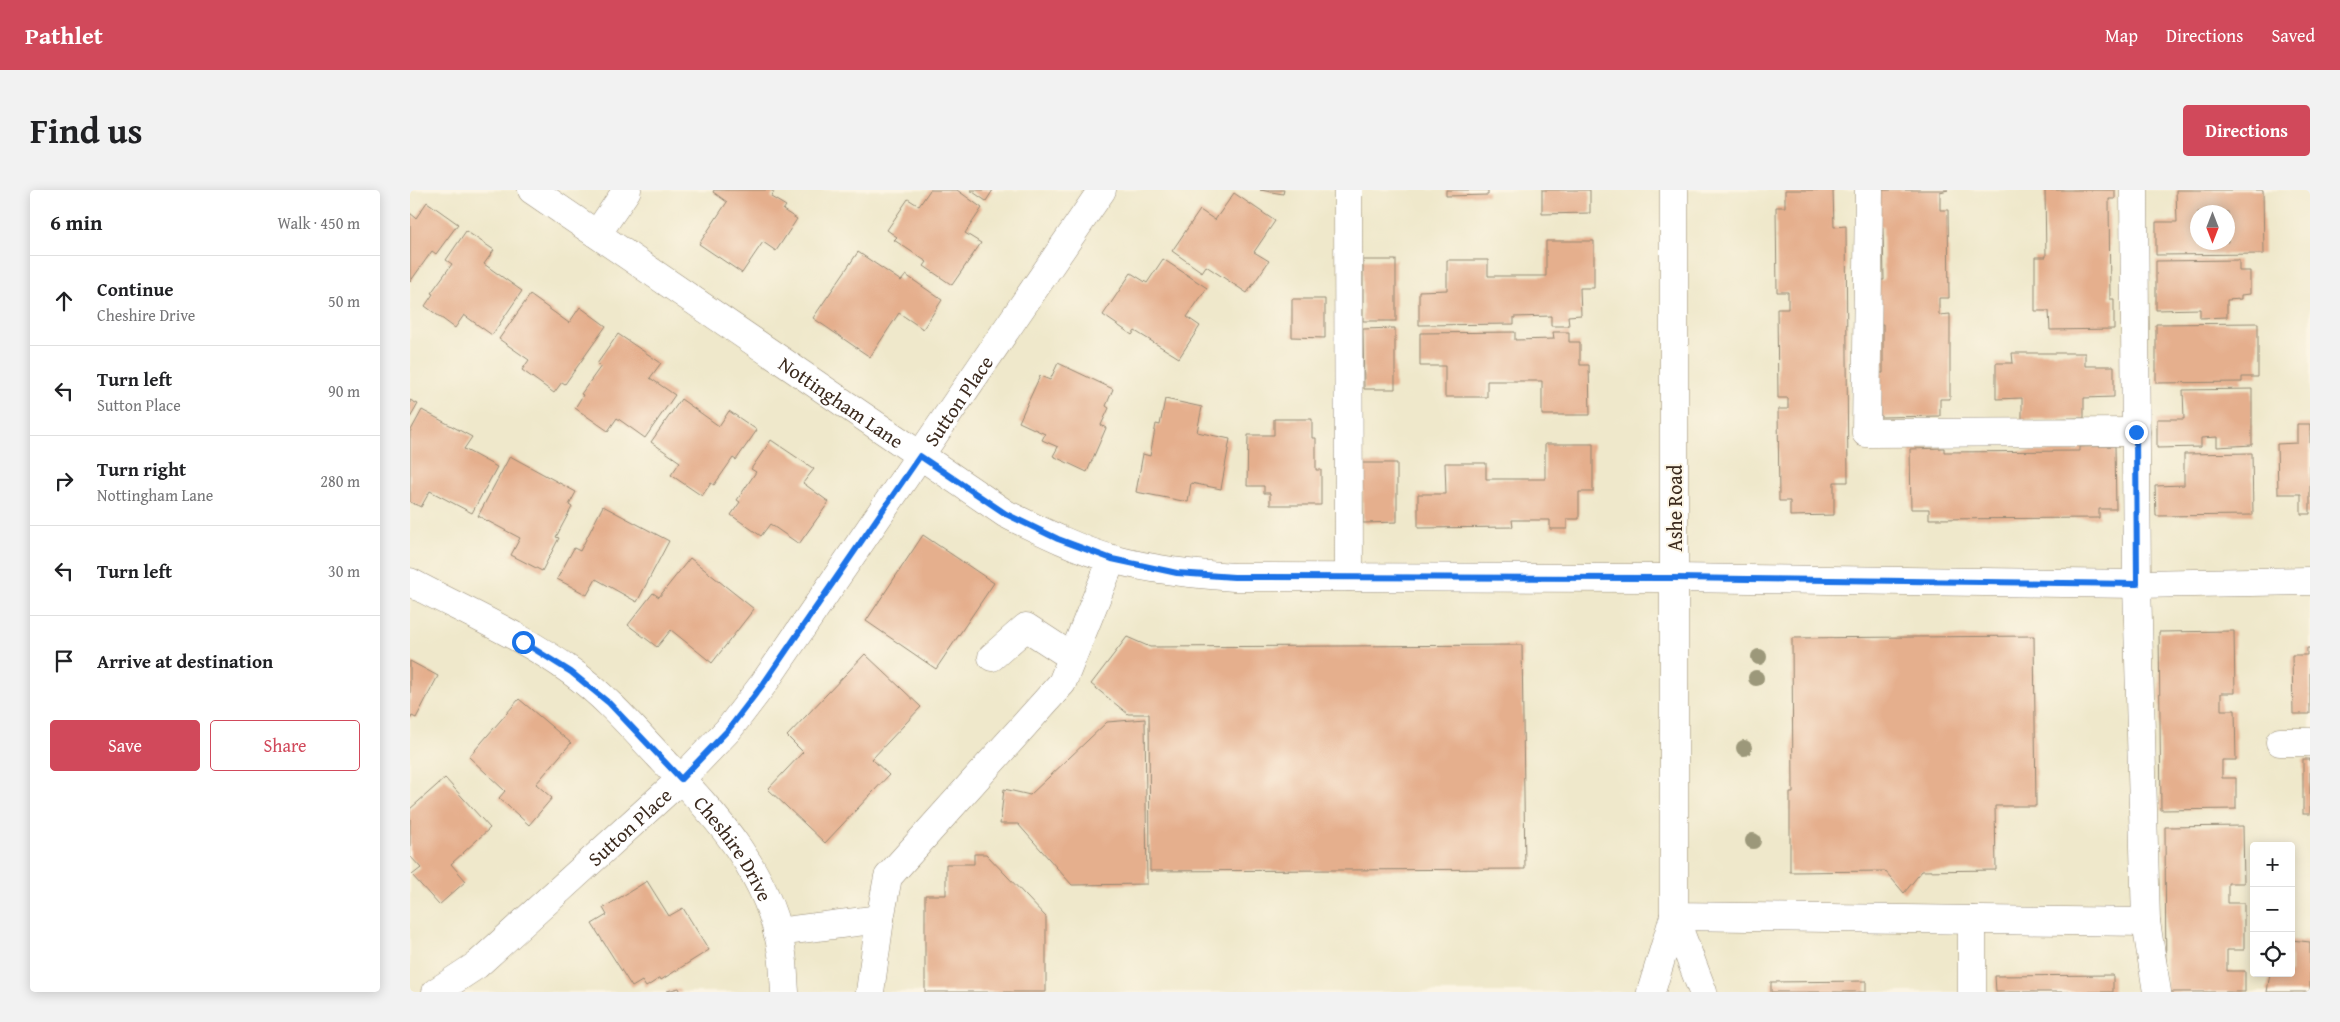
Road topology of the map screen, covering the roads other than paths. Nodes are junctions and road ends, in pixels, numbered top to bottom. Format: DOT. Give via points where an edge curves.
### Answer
graph roads {
  1 [pos="532,190"];
  2 [pos="627,190"];
  3 [pos="1102,190"];
  4 [pos="1348,190"];
  5 [pos="1674,190"];
  6 [pos="1869,190"];
  7 [pos="2134,190"];
  8 [pos="597,234"];
  9 [pos="2136,432"];
  10 [pos="920,456"];
  11 [pos="1112,559"];
  12 [pos="1349,577"];
  13 [pos="1674,578"];
  14 [pos="2310,581"];
  15 [pos="410,582"];
  16 [pos="2137,584"];
  17 [pos="992,657"];
  18 [pos="1072,657"];
  19 [pos="2280,742"];
  20 [pos="2310,742"];
  21 [pos="681,779"];
  22 [pos="1674,916"];
  23 [pos="880,919"];
  24 [pos="1972,920"];
  25 [pos="2146,922"];
  26 [pos="776,932"];
  27 [pos="436,992"];
  28 [pos="785,992"];
  29 [pos="870,992"];
  30 [pos="1651,992"];
  31 [pos="1703,992"];
  32 [pos="1972,992"];
  33 [pos="2157,992"];
  1 -- 8 [label="street, Nottingham Lane"];
  2 -- 8 [label="street"];
  3 -- 10 [label="street, Sutton Place"];
  4 -- 12 [label="street"];
  5 -- 13 [label="street, Ashe Road"];
  6 -- 9 [label="street" via="1866,433"];
  7 -- 9 [label="street"];
  8 -- 10 [label="street, Nottingham Lane"];
  9 -- 16 [label="street"];
  10 -- 11 [label="street, Nottingham Lane" via="1006,514 1058,539"];
  10 -- 21 [label="street, Sutton Place" via="764,683 728,730"];
  11 -- 12 [label="street, Nottingham Lane" via="1177,573 1234,577"];
  11 -- 18 [label="street"];
  12 -- 13 [label="street, Nottingham Lane"];
  13 -- 16 [label="street, Nottingham Lane"];
  13 -- 22 [label="street, Ashe Road"];
  14 -- 16 [label="street, Nottingham Lane"];
  15 -- 21 [label="street, Cheshire Drive" via="523,642 571,672 609,703"];
  16 -- 25 [label="street"];
  17 -- 18 [label="street" via="1026,627"];
  18 -- 23 [label="street" via="1062,683 888,877"];
  19 -- 20 [label="street"];
  21 -- 26 [label="street, Cheshire Drive" via="730,834 750,866 772,912"];
  21 -- 27 [label="street, Sutton Place" via="476,965"];
  22 -- 24 [label="street"];
  22 -- 30 [label="street, Ashe Road"];
  22 -- 31 [label="street, Ashe Road"];
  23 -- 26 [label="street"];
  23 -- 29 [label="street"];
  24 -- 25 [label="street"];
  24 -- 32 [label="street"];
  25 -- 33 [label="street"];
  26 -- 28 [label="street, Cheshire Drive" via="782,954"];
}
